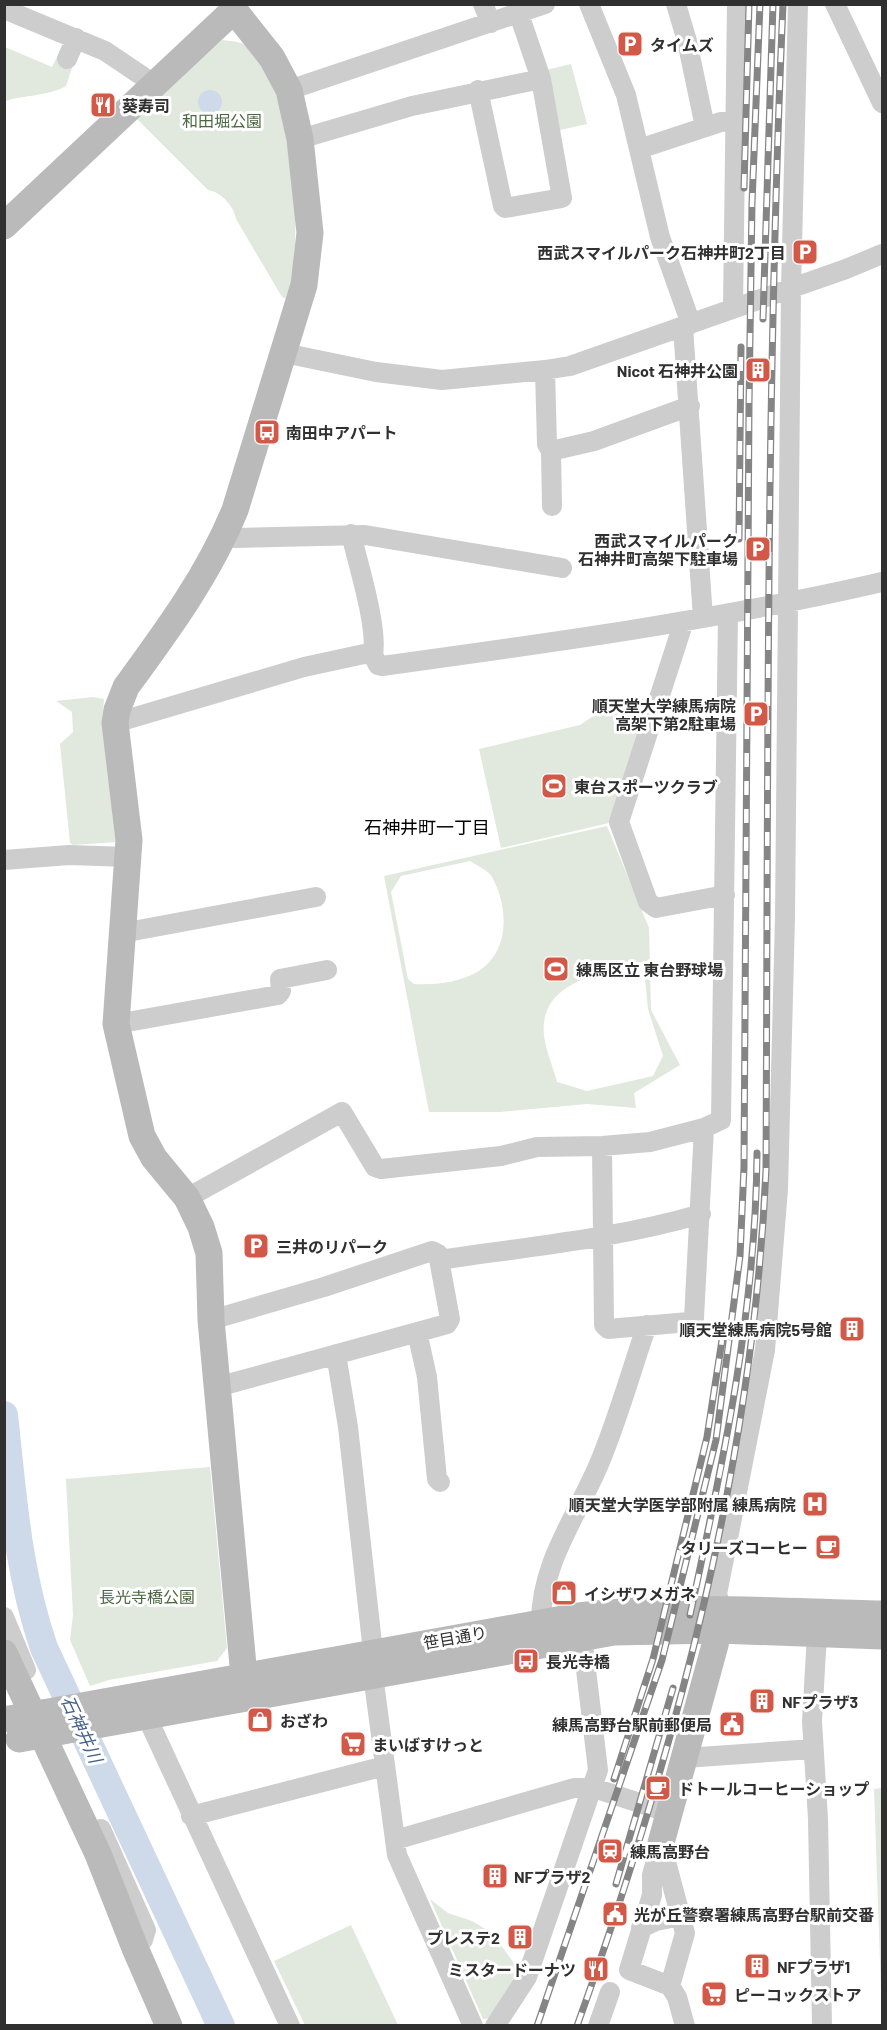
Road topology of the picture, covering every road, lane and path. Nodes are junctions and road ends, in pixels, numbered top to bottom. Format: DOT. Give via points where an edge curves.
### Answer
graph roads {
  1 [pos="483,4"];
  2 [pos="545,4"];
  3 [pos="589,4"];
  4 [pos="676,4"];
  5 [pos="737,4"];
  6 [pos="798,4"];
  7 [pos="835,4"];
  8 [pos="235,7"];
  9 [pos="4,9"];
  10 [pos="519,14"];
  11 [pos="491,23"];
  12 [pos="76,38"];
  13 [pos="67,59"];
  14 [pos="541,79"];
  15 [pos="154,84"];
  16 [pos="289,90"];
  17 [pos="478,90"];
  18 [pos="882,103"];
  19 [pos="734,121"];
  20 [pos="705,127"];
  21 [pos="300,140"];
  22 [pos="639,149"];
  23 [pos="4,226"];
  24 [pos="882,254"];
  25 [pos="791,288"];
  26 [pos="733,307"];
  27 [pos="687,325"];
  28 [pos="284,353"];
  29 [pos="544,370"];
  30 [pos="690,405"];
  31 [pos="551,451"];
  32 [pos="552,506"];
  33 [pos="225,534"];
  34 [pos="351,534"];
  35 [pos="562,568"];
  36 [pos="882,582"];
  37 [pos="789,604"];
  38 [pos="728,614"];
  39 [pos="693,619"];
  40 [pos="373,655"];
  41 [pos="116,723"];
  42 [pos="128,857"];
  43 [pos="4,860"];
  44 [pos="725,895"];
  45 [pos="316,897"];
  46 [pos="122,933"];
  47 [pos="327,970"];
  48 [pos="116,1024"];
  49 [pos="704,1128"];
  50 [pos="602,1146"];
  51 [pos="187,1198"];
  52 [pos="701,1214"];
  53 [pos="604,1236"];
  54 [pos="439,1260"];
  55 [pos="211,1320"];
  56 [pos="647,1325"];
  57 [pos="417,1332"];
  58 [pos="336,1354"];
  59 [pos="217,1387"];
  60 [pos="440,1482"];
  61 [pos="882,1614"];
  62 [pos="4,1617"];
  63 [pos="720,1620"];
  64 [pos="541,1622"];
  65 [pos="817,1634"];
  66 [pos="582,1636"];
  67 [pos="882,1636"];
  68 [pos="4,1653"];
  69 [pos="373,1664"];
  70 [pos="4,1682"];
  71 [pos="245,1687"];
  72 [pos="105,1712"];
  73 [pos="146,1715"];
  74 [pos="51,1722"];
  75 [pos="9,1730"];
  76 [pos="813,1749"];
  77 [pos="685,1758"];
  78 [pos="385,1766"];
  79 [pos="594,1788"];
  80 [pos="670,1813"];
  81 [pos="191,1816"];
  82 [pos="395,1840"];
  83 [pos="661,1843"];
  84 [pos="681,1916"];
  85 [pos="641,1928"];
  86 [pos="135,1948"];
  87 [pos="670,1986"];
  88 [pos="610,1992"];
  89 [pos="169,2025"];
  90 [pos="290,2025"];
  91 [pos="473,2025"];
  92 [pos="495,2025"];
  93 [pos="598,2025"];
  94 [pos="685,2025"];
  95 [pos="822,2025"];
  1 -- 11 [label="street"];
  2 -- 10 [label="street"];
  3 -- 22 [label="street" via="626,95"];
  4 -- 20 [label="street"];
  5 -- 19 [label="street"];
  6 -- 25 [label="street"];
  7 -- 18 [label="street"];
  8 -- 15 [label="street"];
  8 -- 16 [label="street"];
  9 -- 12 [label="street"];
  10 -- 11 [label="street"];
  10 -- 14 [label="street"];
  11 -- 16 [label="street"];
  12 -- 13 [label="street"];
  12 -- 15 [label="street" via="105,51"];
  14 -- 17 [label="street"];
  14 -- 17 [label="street" via="563,195 526,205 503,206"];
  15 -- 23 [label="street"];
  16 -- 21 [label="street"];
  17 -- 21 [label="street"];
  19 -- 20 [label="street"];
  19 -- 26 [label="street"];
  20 -- 22 [label="street"];
  21 -- 28 [label="street" via="309,259"];
  22 -- 27 [label="street"];
  24 -- 25 [label="street"];
  25 -- 26 [label="street"];
  25 -- 37 [label="street"];
  26 -- 27 [label="street"];
  27 -- 29 [label="street" via="570,366"];
  27 -- 30 [label="street"];
  28 -- 29 [label="street" via="376,372 442,380"];
  28 -- 33 [label="street"];
  29 -- 31 [label="street" via="547,444"];
  30 -- 31 [label="street" via="594,441"];
  30 -- 39 [label="street"];
  31 -- 32 [label="street"];
  33 -- 34 [label="street" via="235,538"];
  33 -- 41 [label="street" via="211,563 126,687"];
  34 -- 35 [label="street"];
  34 -- 40 [label="street" via="370,621"];
  36 -- 37 [label="street"];
  37 -- 38 [label="street"];
  37 -- 63 [label="street" via="778,1189 765,1350 717,1594"];
  38 -- 39 [label="street"];
  38 -- 44 [label="street"];
  39 -- 40 [label="street" via="382,666"];
  39 -- 44 [label="street" via="619,822 648,902 656,908"];
  40 -- 41 [label="street" via="304,667"];
  41 -- 42 [label="street"];
  42 -- 43 [label="street" via="69,855"];
  42 -- 46 [label="street"];
  44 -- 49 [label="street" via="722,1117"];
  45 -- 46 [label="street"];
  46 -- 48 [label="street"];
  47 -- 48 [label="street" via="280,979 278,995"];
  48 -- 51 [label="street" via="142,1136 154,1158"];
  49 -- 50 [label="street" via="650,1142"];
  49 -- 52 [label="street"];
  50 -- 51 [label="street" via="537,1147 486,1158 377,1169 342,1112"];
  50 -- 53 [label="street"];
  51 -- 55 [label="street" via="208,1253"];
  52 -- 53 [label="street"];
  52 -- 56 [label="street" via="693,1321"];
  53 -- 54 [label="street"];
  53 -- 56 [label="street" via="604,1324 608,1329"];
  54 -- 55 [label="street" via="432,1251"];
  54 -- 57 [label="street" via="450,1319 447,1324"];
  55 -- 59 [label="street"];
  56 -- 64 [label="street" via="599,1464 568,1523 554,1560 542,1600"];
  57 -- 58 [label="street"];
  57 -- 60 [label="street" via="427,1377"];
  58 -- 59 [label="street"];
  58 -- 69 [label="street" via="348,1427"];
  59 -- 71 [label="street"];
  61 -- 63 [label="street, 笹目通り"];
  62 -- 74 [label="street"];
  63 -- 64 [label="street, 笹目通り" via="630,1611"];
  63 -- 65 [label="street, 笹目通り"];
  63 -- 66 [label="street, 笹目通り"];
  63 -- 77 [label="street"];
  64 -- 69 [label="street, 笹目通り"];
  65 -- 67 [label="street, 笹目通り"];
  65 -- 76 [label="street"];
  66 -- 69 [label="street, 笹目通り"];
  66 -- 79 [label="street" via="598,1770"];
  68 -- 86 [label="street" via="98,1854"];
  69 -- 71 [label="street, 笹目通り"];
  69 -- 78 [label="street"];
  70 -- 86 [label="street" via="111,1912"];
  71 -- 72 [label="street, 笹目通り"];
  71 -- 73 [label="street, 笹目通り"];
  72 -- 73 [label="street, 笹目通り"];
  72 -- 74 [label="street, 笹目通り"];
  73 -- 81 [label="street"];
  74 -- 75 [label="street, 笹目通り, bridge"];
  74 -- 86 [label="street" via="142,1918 146,1930"];
  76 -- 77 [label="street"];
  76 -- 95 [label="street"];
  77 -- 80 [label="street"];
  78 -- 81 [label="street"];
  78 -- 82 [label="street"];
  79 -- 80 [label="street"];
  79 -- 82 [label="street" via="574,1788"];
  79 -- 92 [label="street" via="526,1977"];
  80 -- 83 [label="street"];
  81 -- 90 [label="street"];
  82 -- 91 [label="street" via="403,1871"];
  83 -- 84 [label="street"];
  83 -- 85 [label="street" via="652,1875 652,1895"];
  84 -- 85 [label="street"];
  84 -- 87 [label="street" via="686,1938"];
  85 -- 87 [label="street" via="629,1970"];
  86 -- 89 [label="street"];
  87 -- 94 [label="street"];
  88 -- 93 [label="street"];
}
